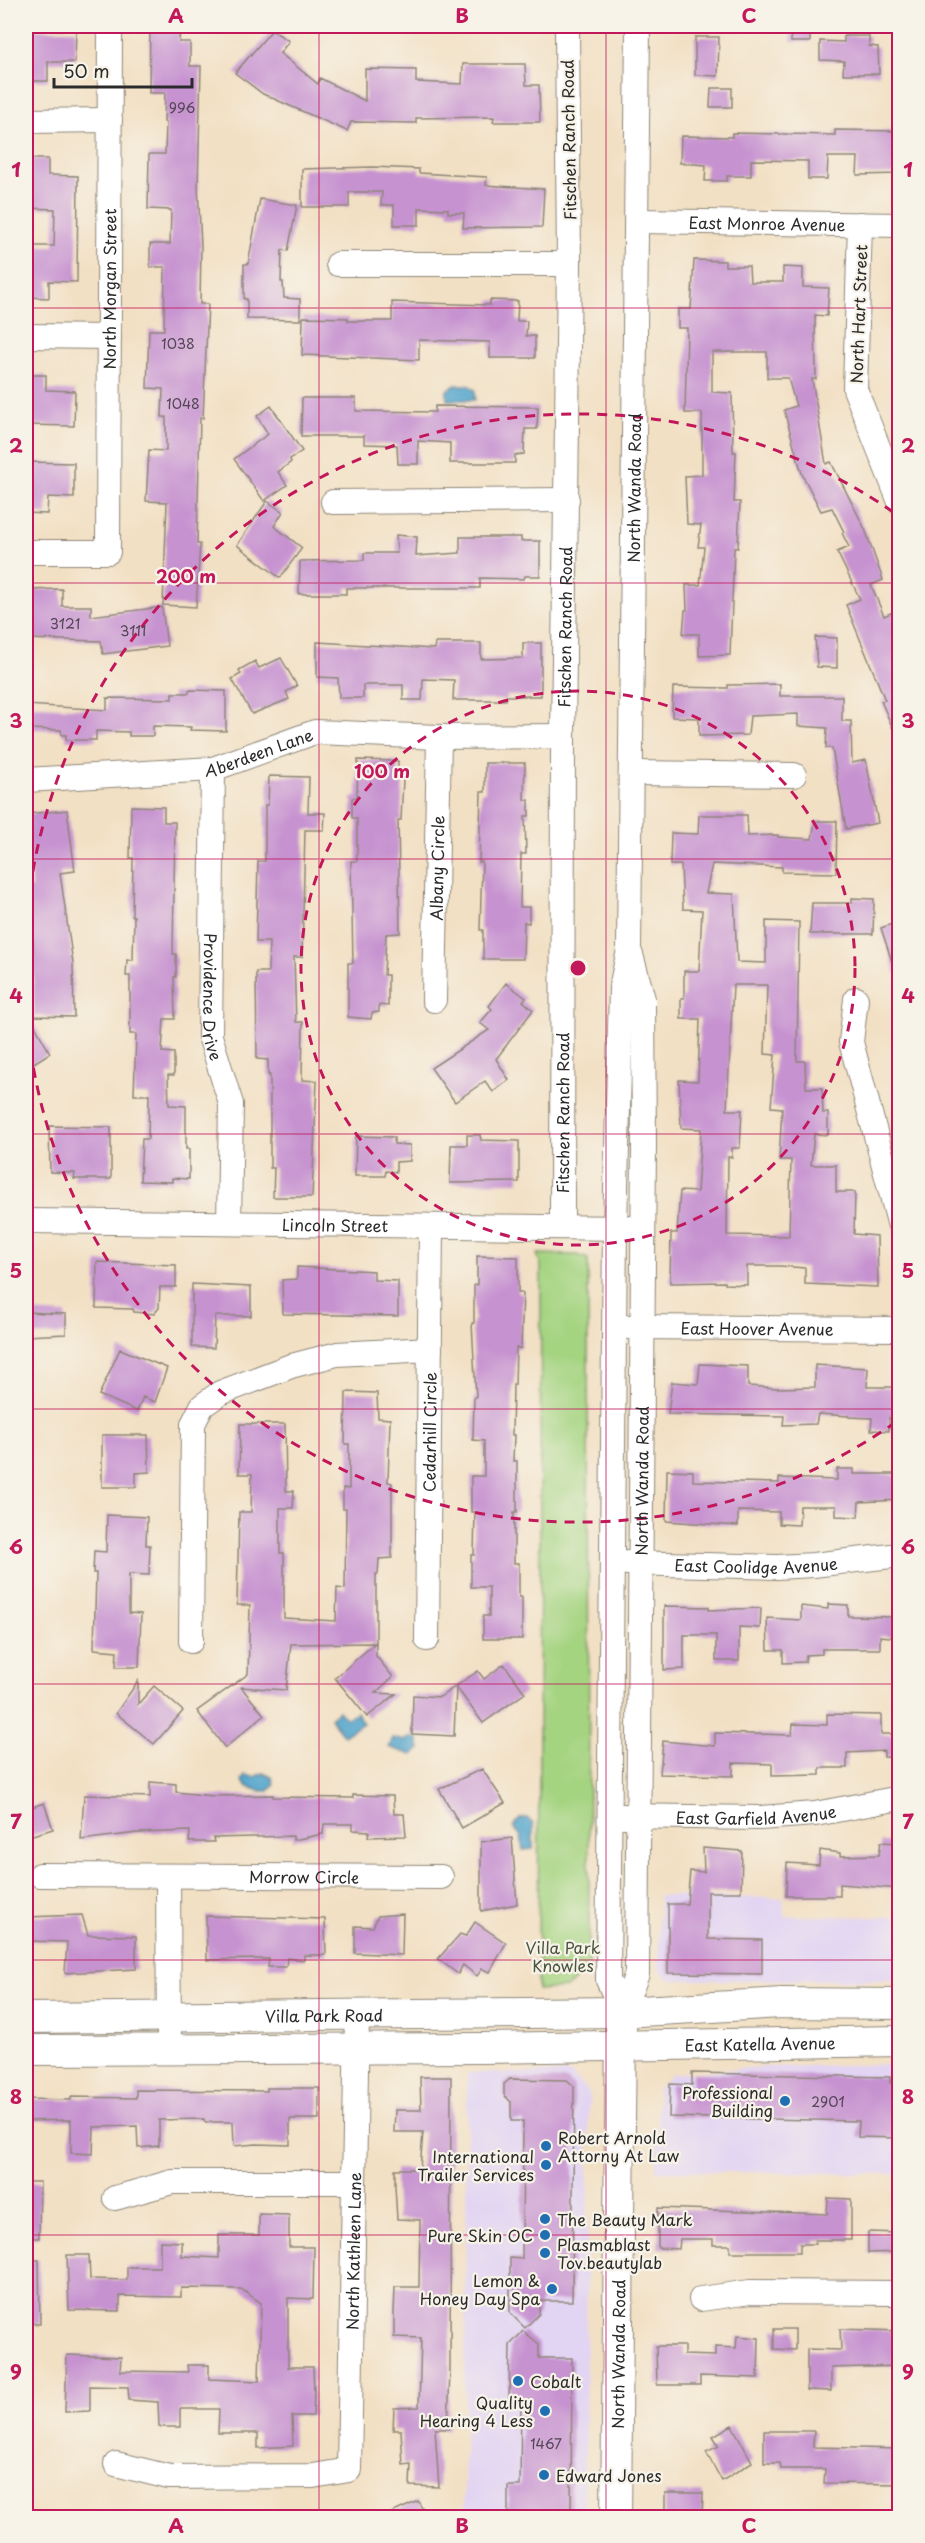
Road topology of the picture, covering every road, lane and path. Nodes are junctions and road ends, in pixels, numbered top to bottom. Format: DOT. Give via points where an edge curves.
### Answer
graph roads {
  1 [pos="110,26"];
  2 [pos="567,26"];
  3 [pos="638,26"];
  4 [pos="110,120"];
  5 [pos="26,121"];
  6 [pos="637,221"];
  7 [pos="860,224"];
  8 [pos="900,225"];
  9 [pos="338,264"];
  10 [pos="569,264"];
  11 [pos="26,336"];
  12 [pos="109,336"];
  13 [pos="875,446"];
  14 [pos="900,446"];
  15 [pos="567,500"];
  16 [pos="333,502"];
  17 [pos="900,502"];
  18 [pos="26,552"];
  19 [pos="439,736"];
  20 [pos="563,736"];
  21 [pos="213,769"];
  22 [pos="632,773"];
  23 [pos="794,775"];
  24 [pos="26,780"];
  25 [pos="629,950"];
  26 [pos="855,999"];
  27 [pos="434,1000"];
  28 [pos="26,1221"];
  29 [pos="229,1223"];
  30 [pos="431,1226"];
  31 [pos="900,1226"];
  32 [pos="562,1227"];
  33 [pos="615,1228"];
  34 [pos="644,1228"];
  35 [pos="614,1326"];
  36 [pos="643,1327"];
  37 [pos="900,1329"];
  38 [pos="430,1349"];
  39 [pos="900,1555"];
  40 [pos="613,1563"];
  41 [pos="641,1564"];
  42 [pos="426,1639"];
  43 [pos="191,1641"];
  44 [pos="900,1798"];
  45 [pos="610,1816"];
  46 [pos="638,1817"];
  47 [pos="40,1875"];
  48 [pos="168,1876"];
  49 [pos="441,1877"];
  50 [pos="900,2004"];
  51 [pos="622,2012"];
  52 [pos="357,2015"];
  53 [pos="169,2016"];
  54 [pos="26,2018"];
  55 [pos="900,2041"];
  56 [pos="620,2046"];
  57 [pos="169,2049"];
  58 [pos="357,2049"];
  59 [pos="26,2050"];
  60 [pos="354,2182"];
  61 [pos="115,2198"];
  62 [pos="900,2293"];
  63 [pos="701,2299"];
  64 [pos="116,2464"];
  65 [pos="616,2517"];
  1 -- 4 [label="street, North Morgan Street"];
  2 -- 10 [label="street, Fitschen Ranch Road"];
  3 -- 6 [label="street, North Wanda Road"];
  4 -- 5 [label="street"];
  4 -- 12 [label="street, North Morgan Street"];
  6 -- 7 [label="street, East Monroe Avenue"];
  6 -- 22 [label="street, North Wanda Road"];
  7 -- 8 [label="street, East Monroe Avenue"];
  7 -- 13 [label="street, North Hart Street" via="855,388"];
  9 -- 10 [label="street"];
  10 -- 15 [label="street, Fitschen Ranch Road"];
  11 -- 12 [label="street"];
  12 -- 18 [label="street, North Morgan Street" via="108,552"];
  13 -- 14 [label="street"];
  13 -- 17 [label="street, North Hart Street"];
  15 -- 16 [label="street"];
  15 -- 20 [label="street, Fitschen Ranch Road"];
  19 -- 20 [label="street, Aberdeen Lane"];
  19 -- 21 [label="street, Aberdeen Lane" via="315,732"];
  19 -- 27 [label="street, Albany Circle"];
  20 -- 32 [label="street, Fitschen Ranch Road"];
  21 -- 24 [label="street, Aberdeen Lane"];
  21 -- 29 [label="street, Providence Drive" via="210,1036 231,1104"];
  22 -- 23 [label="street"];
  22 -- 25 [label="street, North Wanda Road"];
  25 -- 33 [label="street, North Wanda Road" via="621,988"];
  25 -- 34 [label="street, North Wanda Road" via="643,999"];
  26 -- 31 [label="street" via="851,1042"];
  28 -- 29 [label="street, Lincoln Street"];
  29 -- 30 [label="street, Lincoln Street"];
  30 -- 32 [label="street, Lincoln Street"];
  30 -- 38 [label="street, Cedarhill Circle"];
  32 -- 33 [label="street, Lincoln Street"];
  33 -- 34 [label="street, Lincoln Street"];
  33 -- 35 [label="street, North Wanda Road"];
  34 -- 36 [label="street, North Wanda Road"];
  35 -- 36 [label="street, East Hoover Avenue"];
  35 -- 40 [label="street, North Wanda Road"];
  36 -- 37 [label="street, East Hoover Avenue"];
  36 -- 41 [label="street, North Wanda Road"];
  38 -- 42 [label="street, Cedarhill Circle"];
  38 -- 43 [label="street" via="337,1354 240,1385 202,1406 193,1424"];
  39 -- 41 [label="street, East Coolidge Avenue" via="777,1567"];
  40 -- 41 [label="street, East Coolidge Avenue"];
  40 -- 45 [label="street, North Wanda Road"];
  41 -- 46 [label="street, North Wanda Road"];
  44 -- 46 [label="street, East Garfield Avenue" via="815,1814 760,1818"];
  45 -- 46 [label="street, East Garfield Avenue"];
  45 -- 51 [label="street, North Wanda Road" via="608,1980"];
  46 -- 51 [label="street, North Wanda Road" via="637,1974"];
  47 -- 48 [label="street, Morrow Circle"];
  48 -- 49 [label="street, Morrow Circle"];
  48 -- 53 [label="street"];
  50 -- 51 [label="main road" via="775,2003"];
  51 -- 52 [label="main road, Villa Park Road"];
  51 -- 56 [label="main road, North Wanda Road"];
  52 -- 53 [label="main road, Villa Park Road"];
  52 -- 58 [label="street, North Kathleen Lane"];
  53 -- 54 [label="main road, Villa Park Road"];
  53 -- 57 [label="street"];
  55 -- 56 [label="main road, East Katella Avenue"];
  56 -- 58 [label="main road, Villa Park Road"];
  56 -- 65 [label="main road, North Wanda Road"];
  57 -- 58 [label="main road, Villa Park Road"];
  57 -- 59 [label="main road, Villa Park Road"];
  58 -- 60 [label="street, North Kathleen Lane"];
  60 -- 61 [label="street" via="172,2182"];
  60 -- 64 [label="street, North Kathleen Lane" via="349,2470 313,2476 169,2477"];
  62 -- 63 [label="street" via="750,2292"];
}
